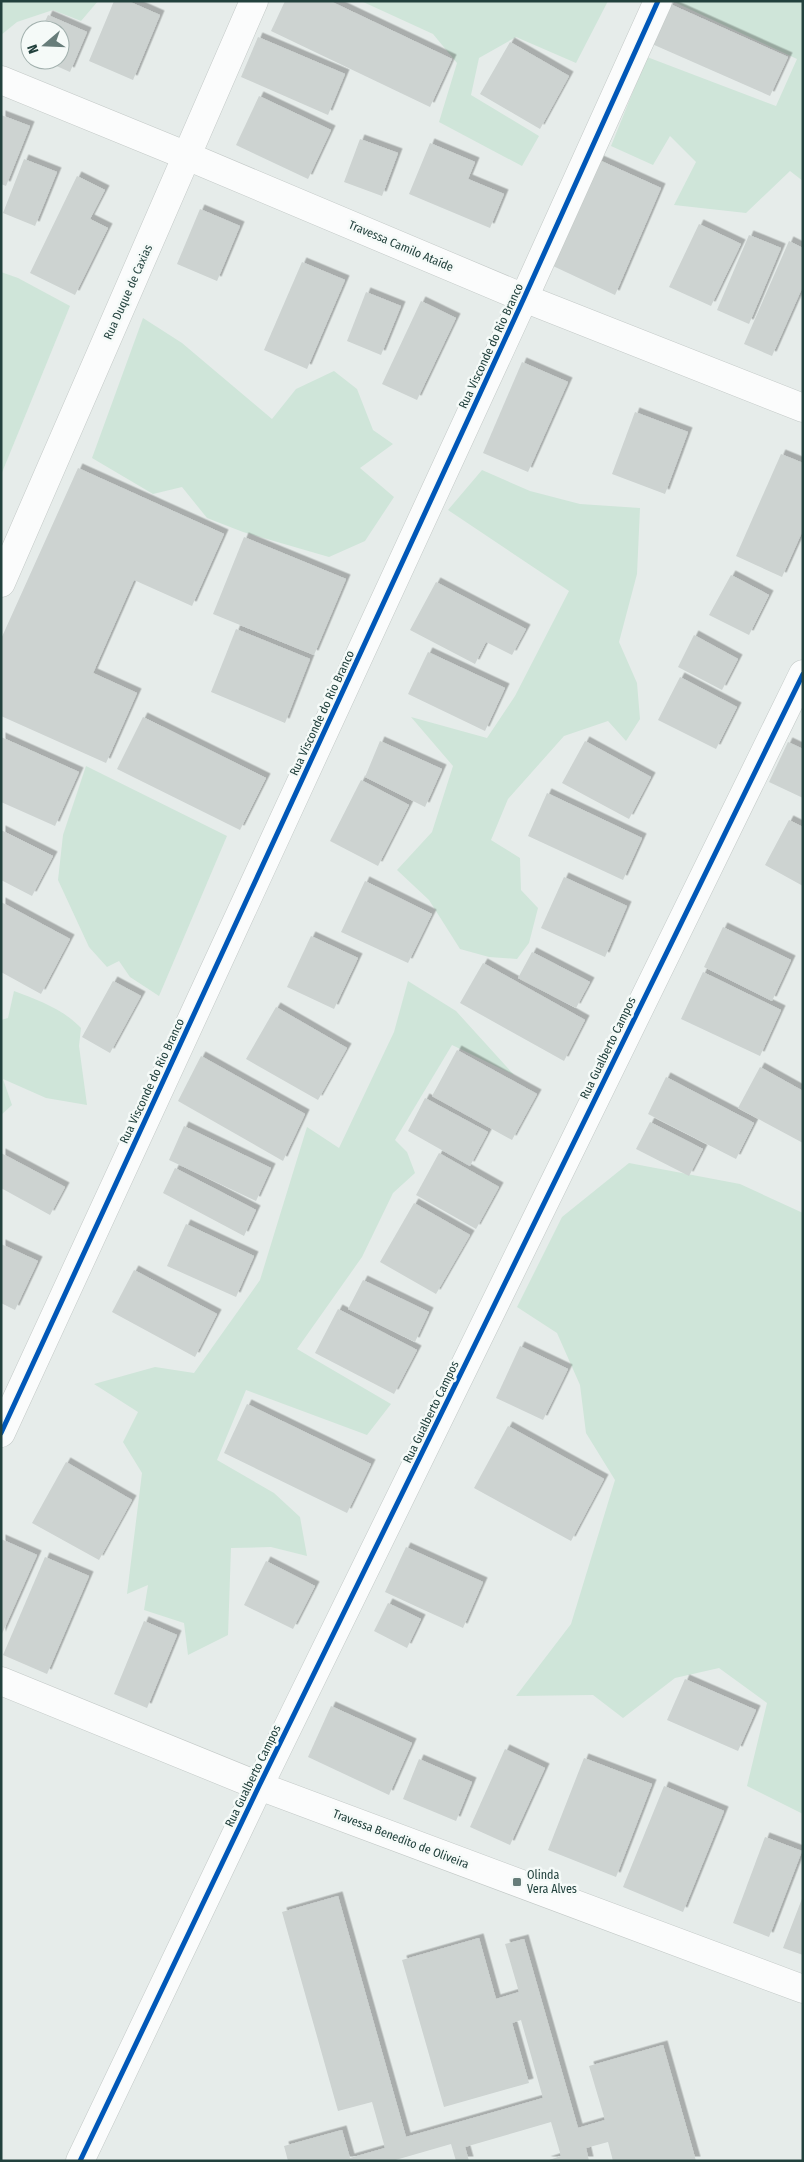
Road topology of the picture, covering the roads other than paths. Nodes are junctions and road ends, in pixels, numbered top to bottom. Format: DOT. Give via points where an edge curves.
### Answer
graph roads {
  1 [pos="254,1"];
  2 [pos="658,1"];
  3 [pos="1,80"];
  4 [pos="187,156"];
  5 [pos="524,298"];
  6 [pos="803,408"];
  7 [pos="1,583"];
  8 [pos="803,674"];
  9 [pos="1,1433"];
  10 [pos="1,1681"];
  11 [pos="259,1786"];
  12 [pos="803,1989"];
  13 [pos="80,2161"];
  1 -- 4 [label="street, Rua Duque de Caxias"];
  2 -- 5 [label="street, Rua Visconde do Rio Branco"];
  3 -- 4 [label="street, Travessa Camilo Ataíde"];
  4 -- 5 [label="street, Travessa Camilo Ataíde"];
  4 -- 7 [label="street, Rua Duque de Caxias"];
  5 -- 6 [label="street, Travessa Camilo Ataíde"];
  5 -- 9 [label="street, Rua Visconde do Rio Branco"];
  8 -- 11 [label="street, Rua Gualberto Campos"];
  10 -- 11 [label="street, Travessa Benedito de Oliveira"];
  11 -- 12 [label="street, Travessa Benedito de Oliveira"];
  11 -- 13 [label="street, Rua Gualberto Campos"];
}
